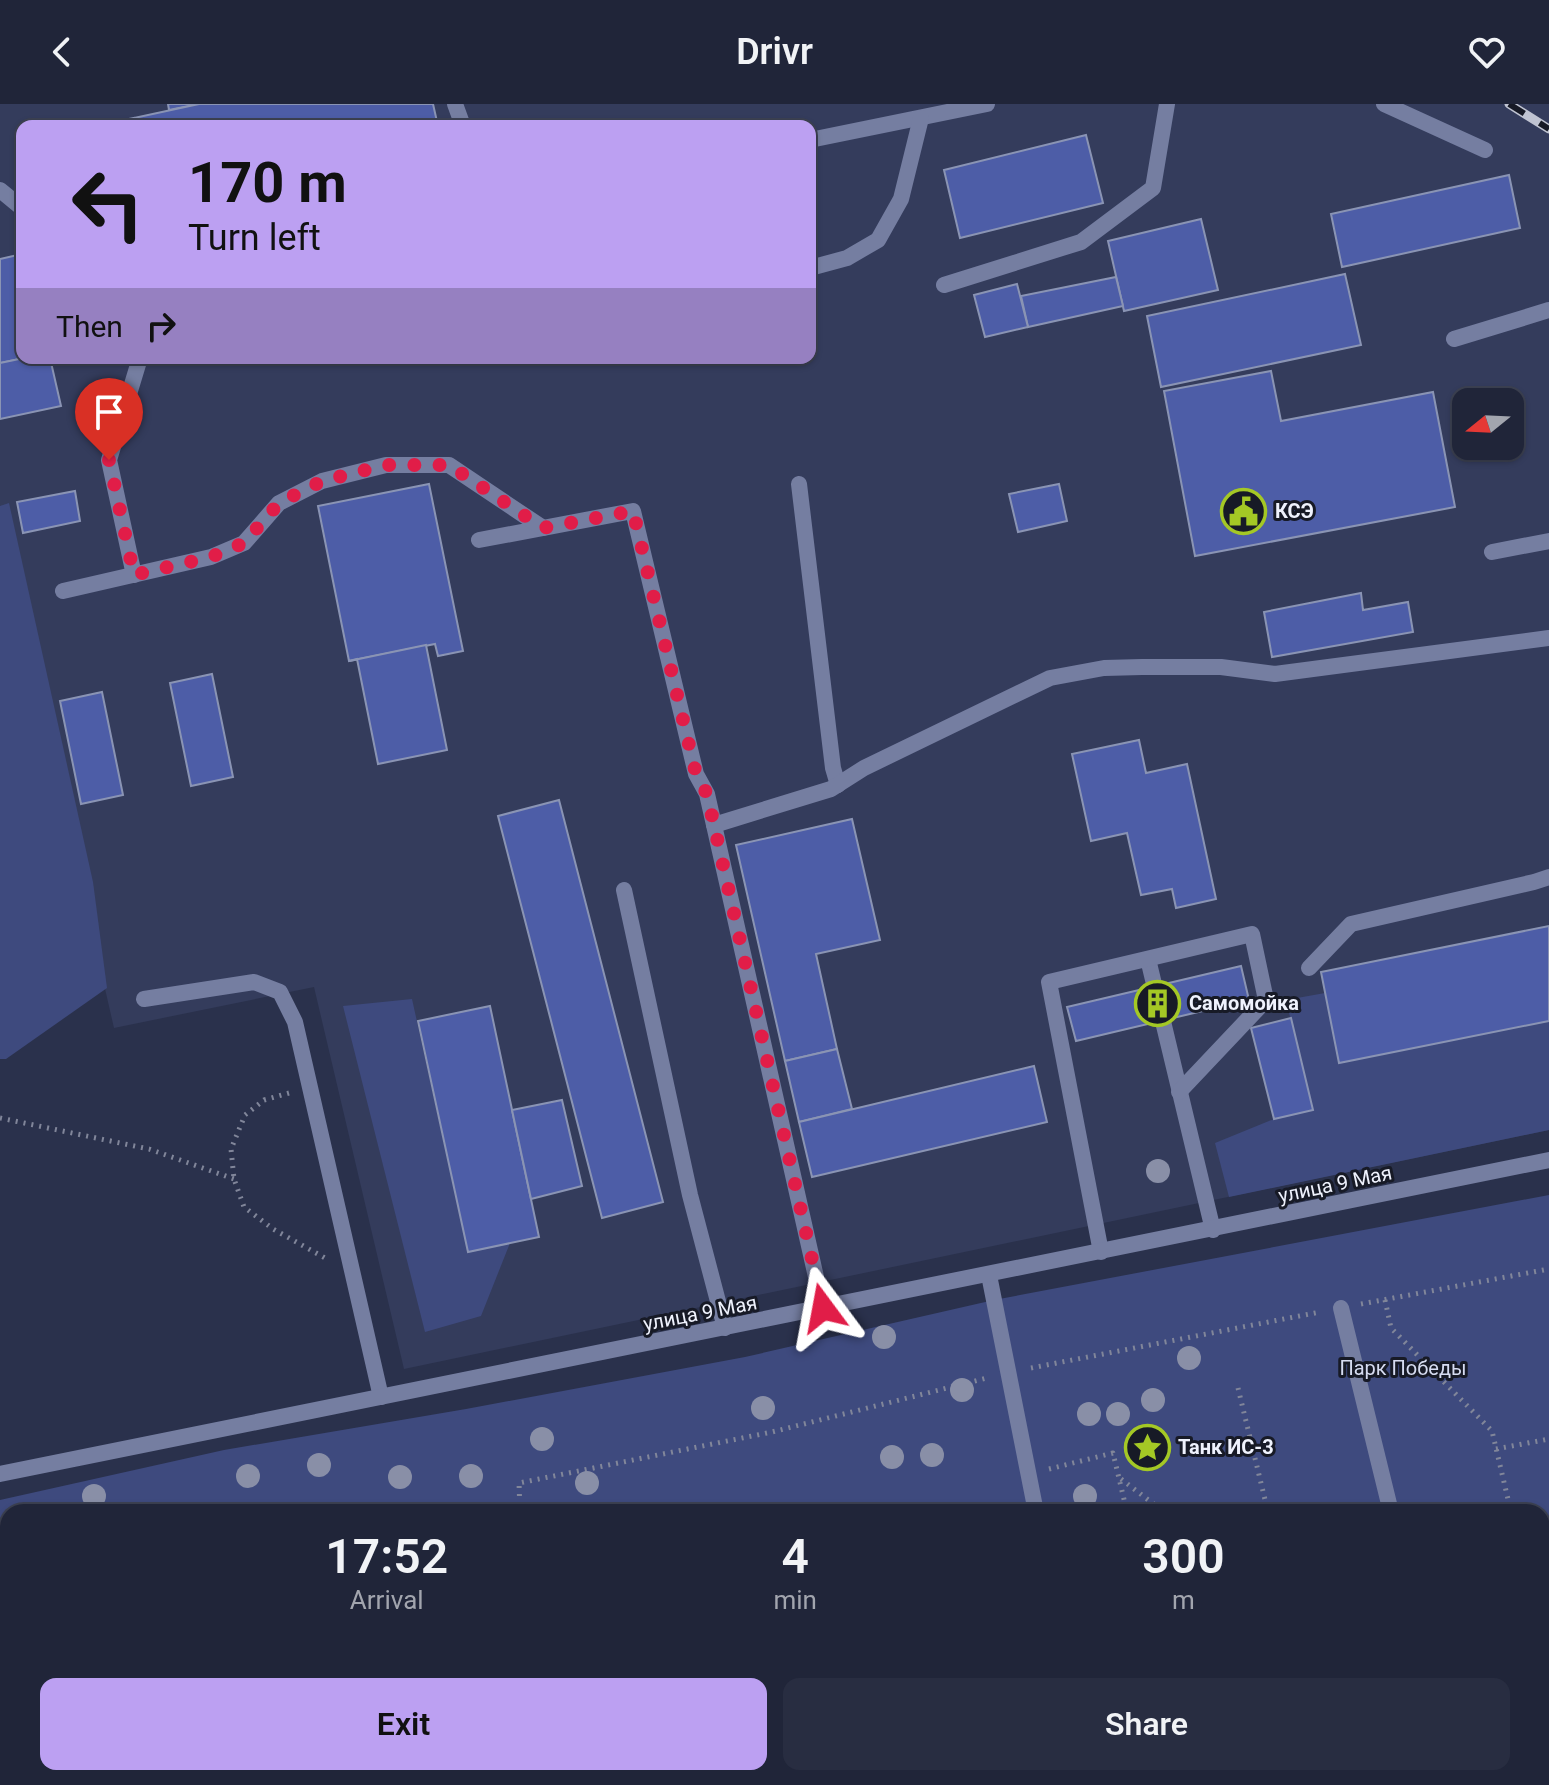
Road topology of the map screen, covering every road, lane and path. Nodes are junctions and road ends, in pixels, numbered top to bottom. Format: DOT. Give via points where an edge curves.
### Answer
graph roads {
  1 [pos="987,104"];
  2 [pos="1167,104"];
  3 [pos="1384,104"];
  4 [pos="921,118"];
  5 [pos="816,139"];
  6 [pos="1485,150"];
  7 [pos="0,190"];
  8 [pos="16,203"];
  9 [pos="816,266"];
  10 [pos="944,285"];
  11 [pos="1549,310"];
  12 [pos="1454,339"];
  13 [pos="138,364"];
  14 [pos="799,484"];
  15 [pos="543,528"];
  16 [pos="479,540"];
  17 [pos="1549,541"];
  18 [pos="1492,552"];
  19 [pos="134,575"];
  20 [pos="63,591"];
  21 [pos="1549,638"];
  22 [pos="838,785"];
  23 [pos="714,825"];
  24 [pos="1549,877"];
  25 [pos="624,890"];
  26 [pos="1148,959"];
  27 [pos="1309,968"];
  28 [pos="144,999"];
  29 [pos="311,1088"];
  30 [pos="1179,1092"];
  31 [pos="0,1118"];
  32 [pos="1549,1160"];
  33 [pos="234,1179"];
  34 [pos="1213,1230"];
  35 [pos="1101,1252"];
  36 [pos="1549,1269"];
  37 [pos="353,1275"];
  38 [pos="989,1275"];
  39 [pos="1385,1300"];
  40 [pos="823,1308"];
  41 [pos="1341,1308"];
  42 [pos="725,1328"];
  43 [pos="1008,1372"];
  44 [pos="1238,1388"];
  45 [pos="381,1397"];
  46 [pos="1549,1439"];
  47 [pos="1496,1449"];
  48 [pos="0,1474"];
  49 [pos="1029,1474"];
  50 [pos="1120,1479"];
  51 [pos="520,1504"];
  52 [pos="1035,1504"];
  53 [pos="1125,1504"];
  54 [pos="1153,1504"];
  55 [pos="1266,1504"];
  56 [pos="1389,1504"];
  57 [pos="1509,1504"];
  1 -- 4 [label="street"];
  2 -- 10 [label="street" via="1153,188 1081,242"];
  3 -- 6 [label="street"];
  4 -- 5 [label="street"];
  4 -- 9 [label="street" via="901,199 878,240 847,258"];
  7 -- 8 [label="street"];
  11 -- 12 [label="street"];
  13 -- 19 [label="street" via="109,460"];
  14 -- 22 [label="street"];
  15 -- 16 [label="street"];
  15 -- 19 [label="street" via="449,465 386,465 322,481 279,503 244,543 211,557"];
  15 -- 23 [label="street" via="633,511 696,774"];
  17 -- 18 [label="street"];
  19 -- 20 [label="street"];
  21 -- 22 [label="street" via="1275,674 1221,667 1142,667 1050,678"];
  22 -- 23 [label="street"];
  23 -- 40 [label="street"];
  24 -- 27 [label="street" via="1351,924"];
  25 -- 42 [label="street" via="690,1195"];
  26 -- 30 [label="street"];
  26 -- 30 [label="street" via="1252,934 1266,1000"];
  26 -- 35 [label="street" via="1049,982"];
  28 -- 29 [label="street" via="254,982 280,992 295,1022"];
  29 -- 33 [label="path" via="264,1100 245,1115 231,1149"];
  29 -- 37 [label="street"];
  30 -- 34 [label="street"];
  31 -- 33 [label="path" via="149,1149"];
  32 -- 34 [label="street, улица 9 Мая"];
  33 -- 37 [label="path" via="244,1207"];
  34 -- 35 [label="street, улица 9 Мая"];
  35 -- 38 [label="street, улица 9 Мая"];
  36 -- 39 [label="path"];
  37 -- 45 [label="street"];
  38 -- 40 [label="street, улица 9 Мая"];
  38 -- 43 [label="street"];
  39 -- 41 [label="path"];
  39 -- 47 [label="path" via="1391,1328 1492,1431"];
  40 -- 42 [label="street, улица 9 Мая"];
  41 -- 43 [label="path"];
  41 -- 56 [label="street"];
  42 -- 45 [label="street, улица 9 Мая"];
  43 -- 49 [label="street"];
  43 -- 51 [label="path" via="772,1432 519,1483"];
  44 -- 55 [label="path"];
  45 -- 48 [label="street, улица 9 Мая"];
  46 -- 47 [label="path"];
  47 -- 57 [label="path"];
  49 -- 50 [label="path" via="1113,1453"];
  49 -- 52 [label="street"];
  50 -- 53 [label="path"];
  50 -- 54 [label="path"];
}
